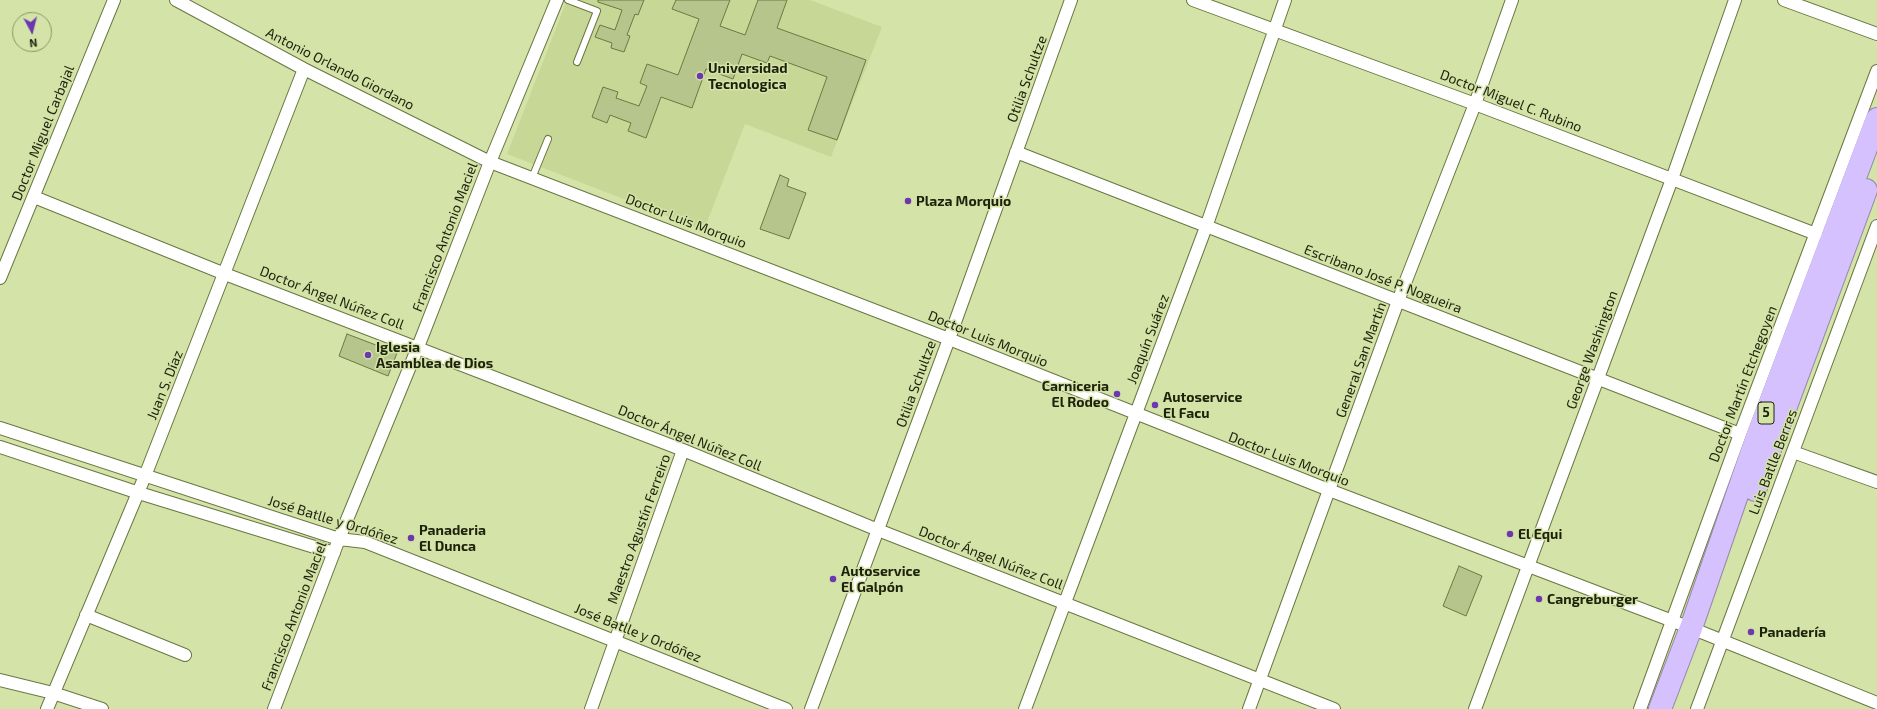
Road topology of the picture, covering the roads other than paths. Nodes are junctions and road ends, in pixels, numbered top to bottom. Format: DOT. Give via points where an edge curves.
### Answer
graph roads {
  1 [pos="114,0"];
  2 [pos="176,0"];
  3 [pos="557,0"];
  4 [pos="568,0"];
  5 [pos="1071,0"];
  6 [pos="1193,0"];
  7 [pos="1285,0"];
  8 [pos="1512,0"];
  9 [pos="1735,0"];
  10 [pos="1784,0"];
  11 [pos="1274,30"];
  12 [pos="1877,34"];
  13 [pos="577,62"];
  14 [pos="304,69"];
  15 [pos="1877,71"];
  16 [pos="1475,104"];
  17 [pos="1877,119"];
  18 [pos="548,139"];
  19 [pos="1016,152"];
  20 [pos="1877,160"];
  21 [pos="490,162"];
  22 [pos="532,178"];
  23 [pos="1672,179"];
  24 [pos="34,197"];
  25 [pos="1877,226"];
  26 [pos="1206,227"];
  27 [pos="1816,234"];
  28 [pos="1871,258"];
  29 [pos="225,274"];
  30 [pos="0,278"];
  31 [pos="1398,301"];
  32 [pos="948,339"];
  33 [pos="418,347"];
  34 [pos="1597,378"];
  35 [pos="1136,415"];
  36 [pos="0,428"];
  37 [pos="1740,434"];
  38 [pos="0,446"];
  39 [pos="683,450"];
  40 [pos="1794,452"];
  41 [pos="145,476"];
  42 [pos="1877,482"];
  43 [pos="1329,490"];
  44 [pos="878,530"];
  45 [pos="339,539"];
  46 [pos="334,553"];
  47 [pos="1528,567"];
  48 [pos="1064,604"];
  49 [pos="86,615"];
  50 [pos="1697,630"];
  51 [pos="614,640"];
  52 [pos="185,655"];
  53 [pos="1260,679"];
  54 [pos="0,680"];
  55 [pos="53,693"];
  56 [pos="1877,703"];
  57 [pos="47,709"];
  58 [pos="102,709"];
  59 [pos="274,709"];
  60 [pos="591,709"];
  61 [pos="786,709"];
  62 [pos="811,709"];
  63 [pos="1025,709"];
  64 [pos="1249,709"];
  65 [pos="1334,709"];
  66 [pos="1475,709"];
  67 [pos="1640,709"];
  68 [pos="1660,709"];
  69 [pos="1675,709"];
  70 [pos="1697,709"];
  1 -- 24 [label="street, Doctor Miguel Carbajal"];
  2 -- 14 [label="street, Antonio Orlando Giordano"];
  3 -- 21 [label="street, Francisco Antonio Maciel"];
  4 -- 13 [label="lane" via="597,11"];
  5 -- 19 [label="street, Otilia Schultze"];
  6 -- 11 [label="street, Doctor Miguel C. Rubino"];
  7 -- 11 [label="street, Joaquín Suárez"];
  8 -- 16 [label="street, General San Martín"];
  9 -- 23 [label="street, George Washington"];
  10 -- 12 [label="street"];
  11 -- 16 [label="street, Doctor Miguel C. Rubino"];
  11 -- 26 [label="street, Joaquín Suárez"];
  14 -- 21 [label="street, Antonio Orlando Giordano"];
  14 -- 29 [label="street, Juan S. Díaz"];
  15 -- 27 [label="street, Doctor Martín Etchegoyen"];
  16 -- 23 [label="street, Doctor Miguel C. Rubino"];
  16 -- 31 [label="street, General San Martín"];
  17 -- 50 [label="highway, 5" via="1759,432"];
  18 -- 22 [label="lane"];
  19 -- 26 [label="street, Escribano José P. Nogueira"];
  19 -- 32 [label="street, Otilia Schultze"];
  20 -- 50 [label="highway, 5" via="1771,444"];
  21 -- 22 [label="street, Doctor Luis Morquio"];
  21 -- 33 [label="street, Francisco Antonio Maciel"];
  22 -- 32 [label="street, Doctor Luis Morquio"];
  23 -- 27 [label="street, Doctor Miguel C. Rubino"];
  23 -- 34 [label="street, George Washington"];
  24 -- 29 [label="street, Doctor Ángel Núñez Coll"];
  24 -- 30 [label="street, Doctor Miguel Carbajal"];
  25 -- 28 [label="street, Luis Batlle Berres"];
  26 -- 31 [label="street, Escribano José P. Nogueira"];
  26 -- 35 [label="street, Joaquín Suárez"];
  27 -- 37 [label="street, Doctor Martín Etchegoyen"];
  28 -- 40 [label="street, Luis Batlle Berres"];
  29 -- 33 [label="street, Doctor Ángel Núñez Coll"];
  29 -- 41 [label="street, Juan S. Díaz"];
  31 -- 34 [label="street, Escribano José P. Nogueira"];
  31 -- 43 [label="street, General San Martín"];
  32 -- 35 [label="street, Doctor Luis Morquio"];
  32 -- 44 [label="street, Otilia Schultze"];
  33 -- 39 [label="street, Doctor Ángel Núñez Coll"];
  33 -- 45 [label="street, Francisco Antonio Maciel"];
  34 -- 37 [label="street, Escribano José P. Nogueira"];
  34 -- 47 [label="street, George Washington"];
  35 -- 43 [label="street, Doctor Luis Morquio"];
  35 -- 48 [label="street, Joaquín Suárez"];
  36 -- 41 [label="street, José Batlle y Ordóñez"];
  37 -- 50 [label="street, Doctor Martín Etchegoyen"];
  38 -- 46 [label="street" via="139,493"];
  39 -- 44 [label="street, Doctor Ángel Núñez Coll"];
  39 -- 51 [label="street, Maestro Agustín Ferreiro"];
  40 -- 42 [label="street"];
  40 -- 50 [label="street, Luis Batlle Berres"];
  41 -- 45 [label="street, José Batlle y Ordóñez"];
  41 -- 49 [label="street, Juan S. Díaz"];
  43 -- 47 [label="street, Doctor Luis Morquio"];
  43 -- 53 [label="street, General San Martín"];
  44 -- 48 [label="street, Doctor Ángel Núñez Coll"];
  44 -- 62 [label="street, Otilia Schultze"];
  45 -- 46 [label="street, Francisco Antonio Maciel"];
  45 -- 51 [label="street, José Batlle y Ordóñez" via="365,542"];
  46 -- 59 [label="street, Francisco Antonio Maciel"];
  47 -- 50 [label="street, Doctor Luis Morquio"];
  47 -- 66 [label="street, George Washington"];
  48 -- 53 [label="street, Doctor Ángel Núñez Coll"];
  48 -- 63 [label="street, Joaquín Suárez"];
  49 -- 52 [label="street"];
  49 -- 55 [label="street, Juan S. Díaz"];
  50 -- 56 [label="street, Doctor Luis Morquio"];
  50 -- 67 [label="street, Doctor Martín Etchegoyen"];
  50 -- 68 [label="highway, 5"];
  50 -- 69 [label="highway, 5"];
  50 -- 70 [label="street, Luis Batlle Berres"];
  51 -- 60 [label="street, Maestro Agustín Ferreiro"];
  51 -- 61 [label="street, José Batlle y Ordóñez"];
  53 -- 64 [label="street, General San Martín"];
  53 -- 65 [label="street, Doctor Ángel Núñez Coll"];
  54 -- 55 [label="street"];
  55 -- 57 [label="street, Juan S. Díaz"];
  55 -- 58 [label="street"];
}
